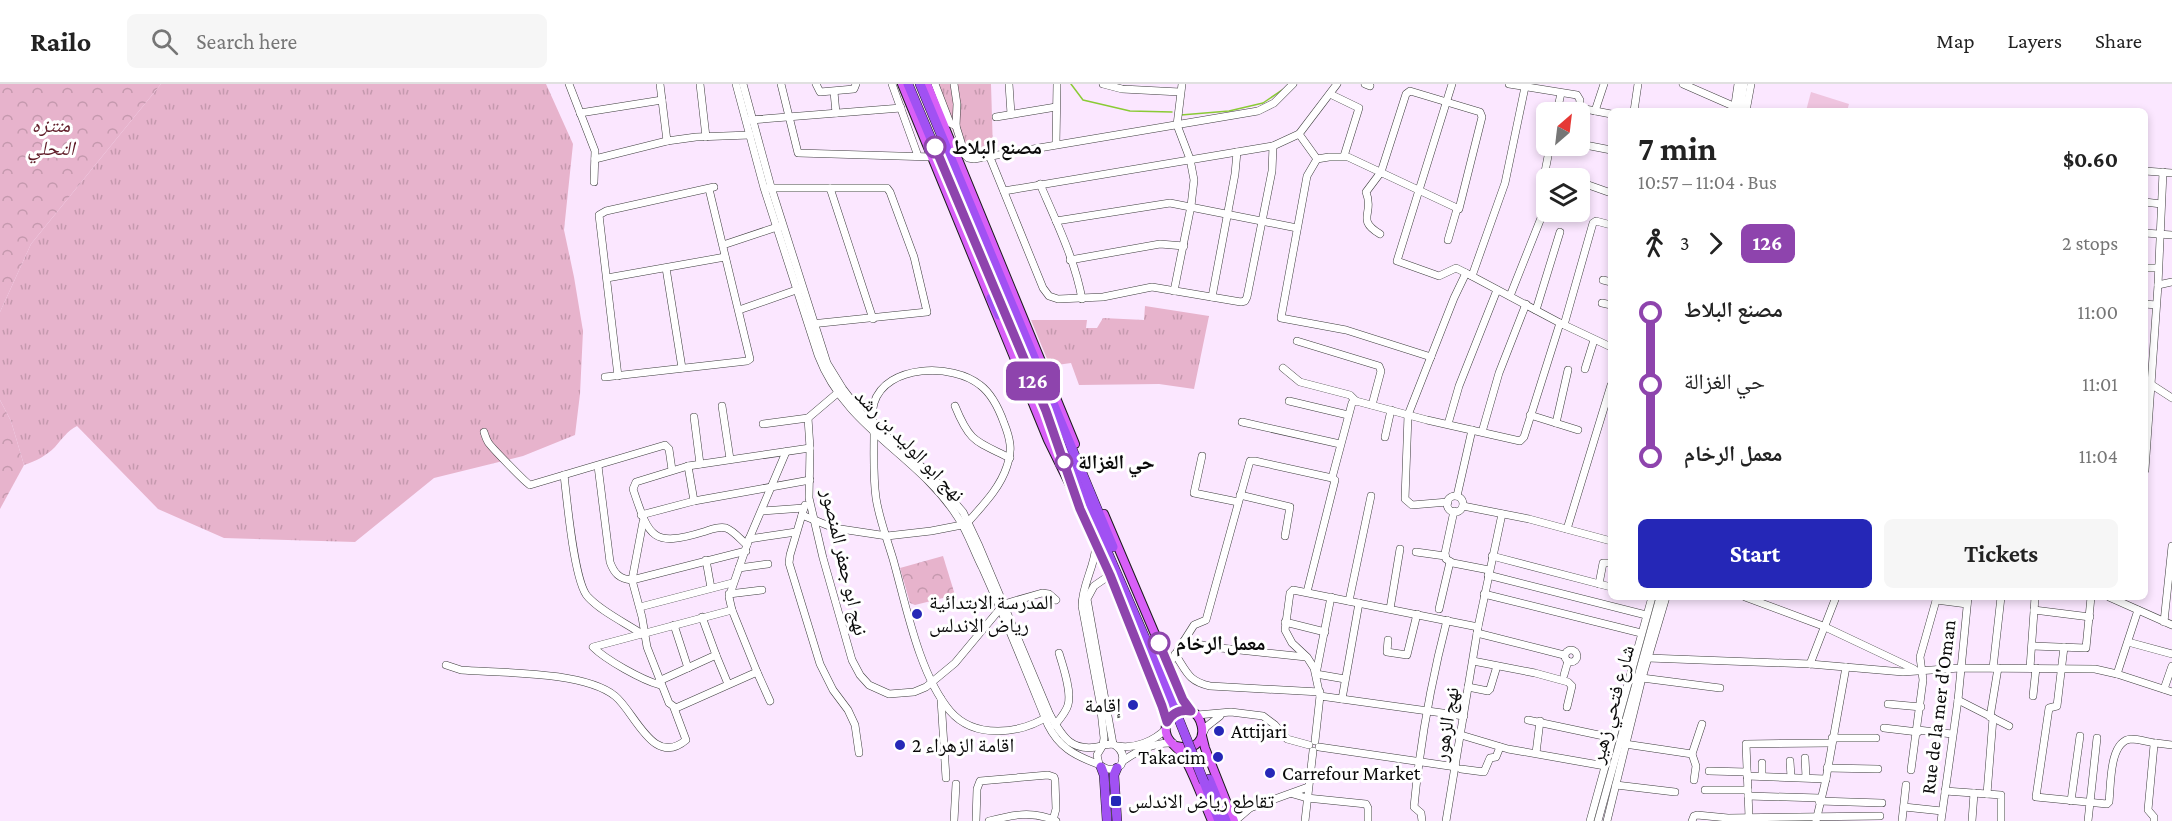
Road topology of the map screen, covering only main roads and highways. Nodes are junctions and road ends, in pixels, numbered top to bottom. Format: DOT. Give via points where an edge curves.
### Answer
graph roads {
  1 [pos="902,84"];
  2 [pos="908,84"];
  3 [pos="920,84"];
  4 [pos="927,84"];
  5 [pos="969,186"];
  6 [pos="1006,291"];
  7 [pos="991,298"];
  8 [pos="1023,333"];
  9 [pos="1045,409"];
  10 [pos="1078,451"];
  11 [pos="1080,509"];
  12 [pos="1164,668"];
  13 [pos="1194,713"];
  14 [pos="1166,725"];
  15 [pos="1202,734"];
  16 [pos="1175,745"];
  17 [pos="1120,764"];
  18 [pos="1100,766"];
  19 [pos="1207,781"];
  20 [pos="1107,821"];
  21 [pos="1117,821"];
  22 [pos="1212,821"];
  23 [pos="1219,821"];
  24 [pos="1226,821"];
  25 [pos="1234,821"];
  1 -- 7 [label="main road"];
  2 -- 9 [label="highway"];
  3 -- 6 [label="highway"];
  4 -- 5 [label="main road"];
  5 -- 6 [label="highway"];
  5 -- 10 [label="main road"];
  6 -- 8 [label="highway"];
  7 -- 9 [label="highway"];
  7 -- 11 [label="main road"];
  8 -- 10 [label="highway"];
  8 -- 12 [label="highway"];
  9 -- 11 [label="highway"];
  9 -- 12 [label="highway"];
  10 -- 12 [label="main road"];
  11 -- 14 [label="main road" via="1110,575"];
  12 -- 13 [label="main road"];
  12 -- 19 [label="highway"];
  13 -- 14 [label="main road" via="1174,713"];
  13 -- 15 [label="main road" via="1202,723"];
  14 -- 16 [label="main road" via="1166,734"];
  15 -- 16 [label="main road" via="1194,745"];
  15 -- 25 [label="main road"];
  16 -- 22 [label="main road" via="1186,760"];
  17 -- 21 [label="highway" via="1114,775"];
  18 -- 20 [label="highway"];
  19 -- 23 [label="highway"];
  19 -- 24 [label="highway"];
}
